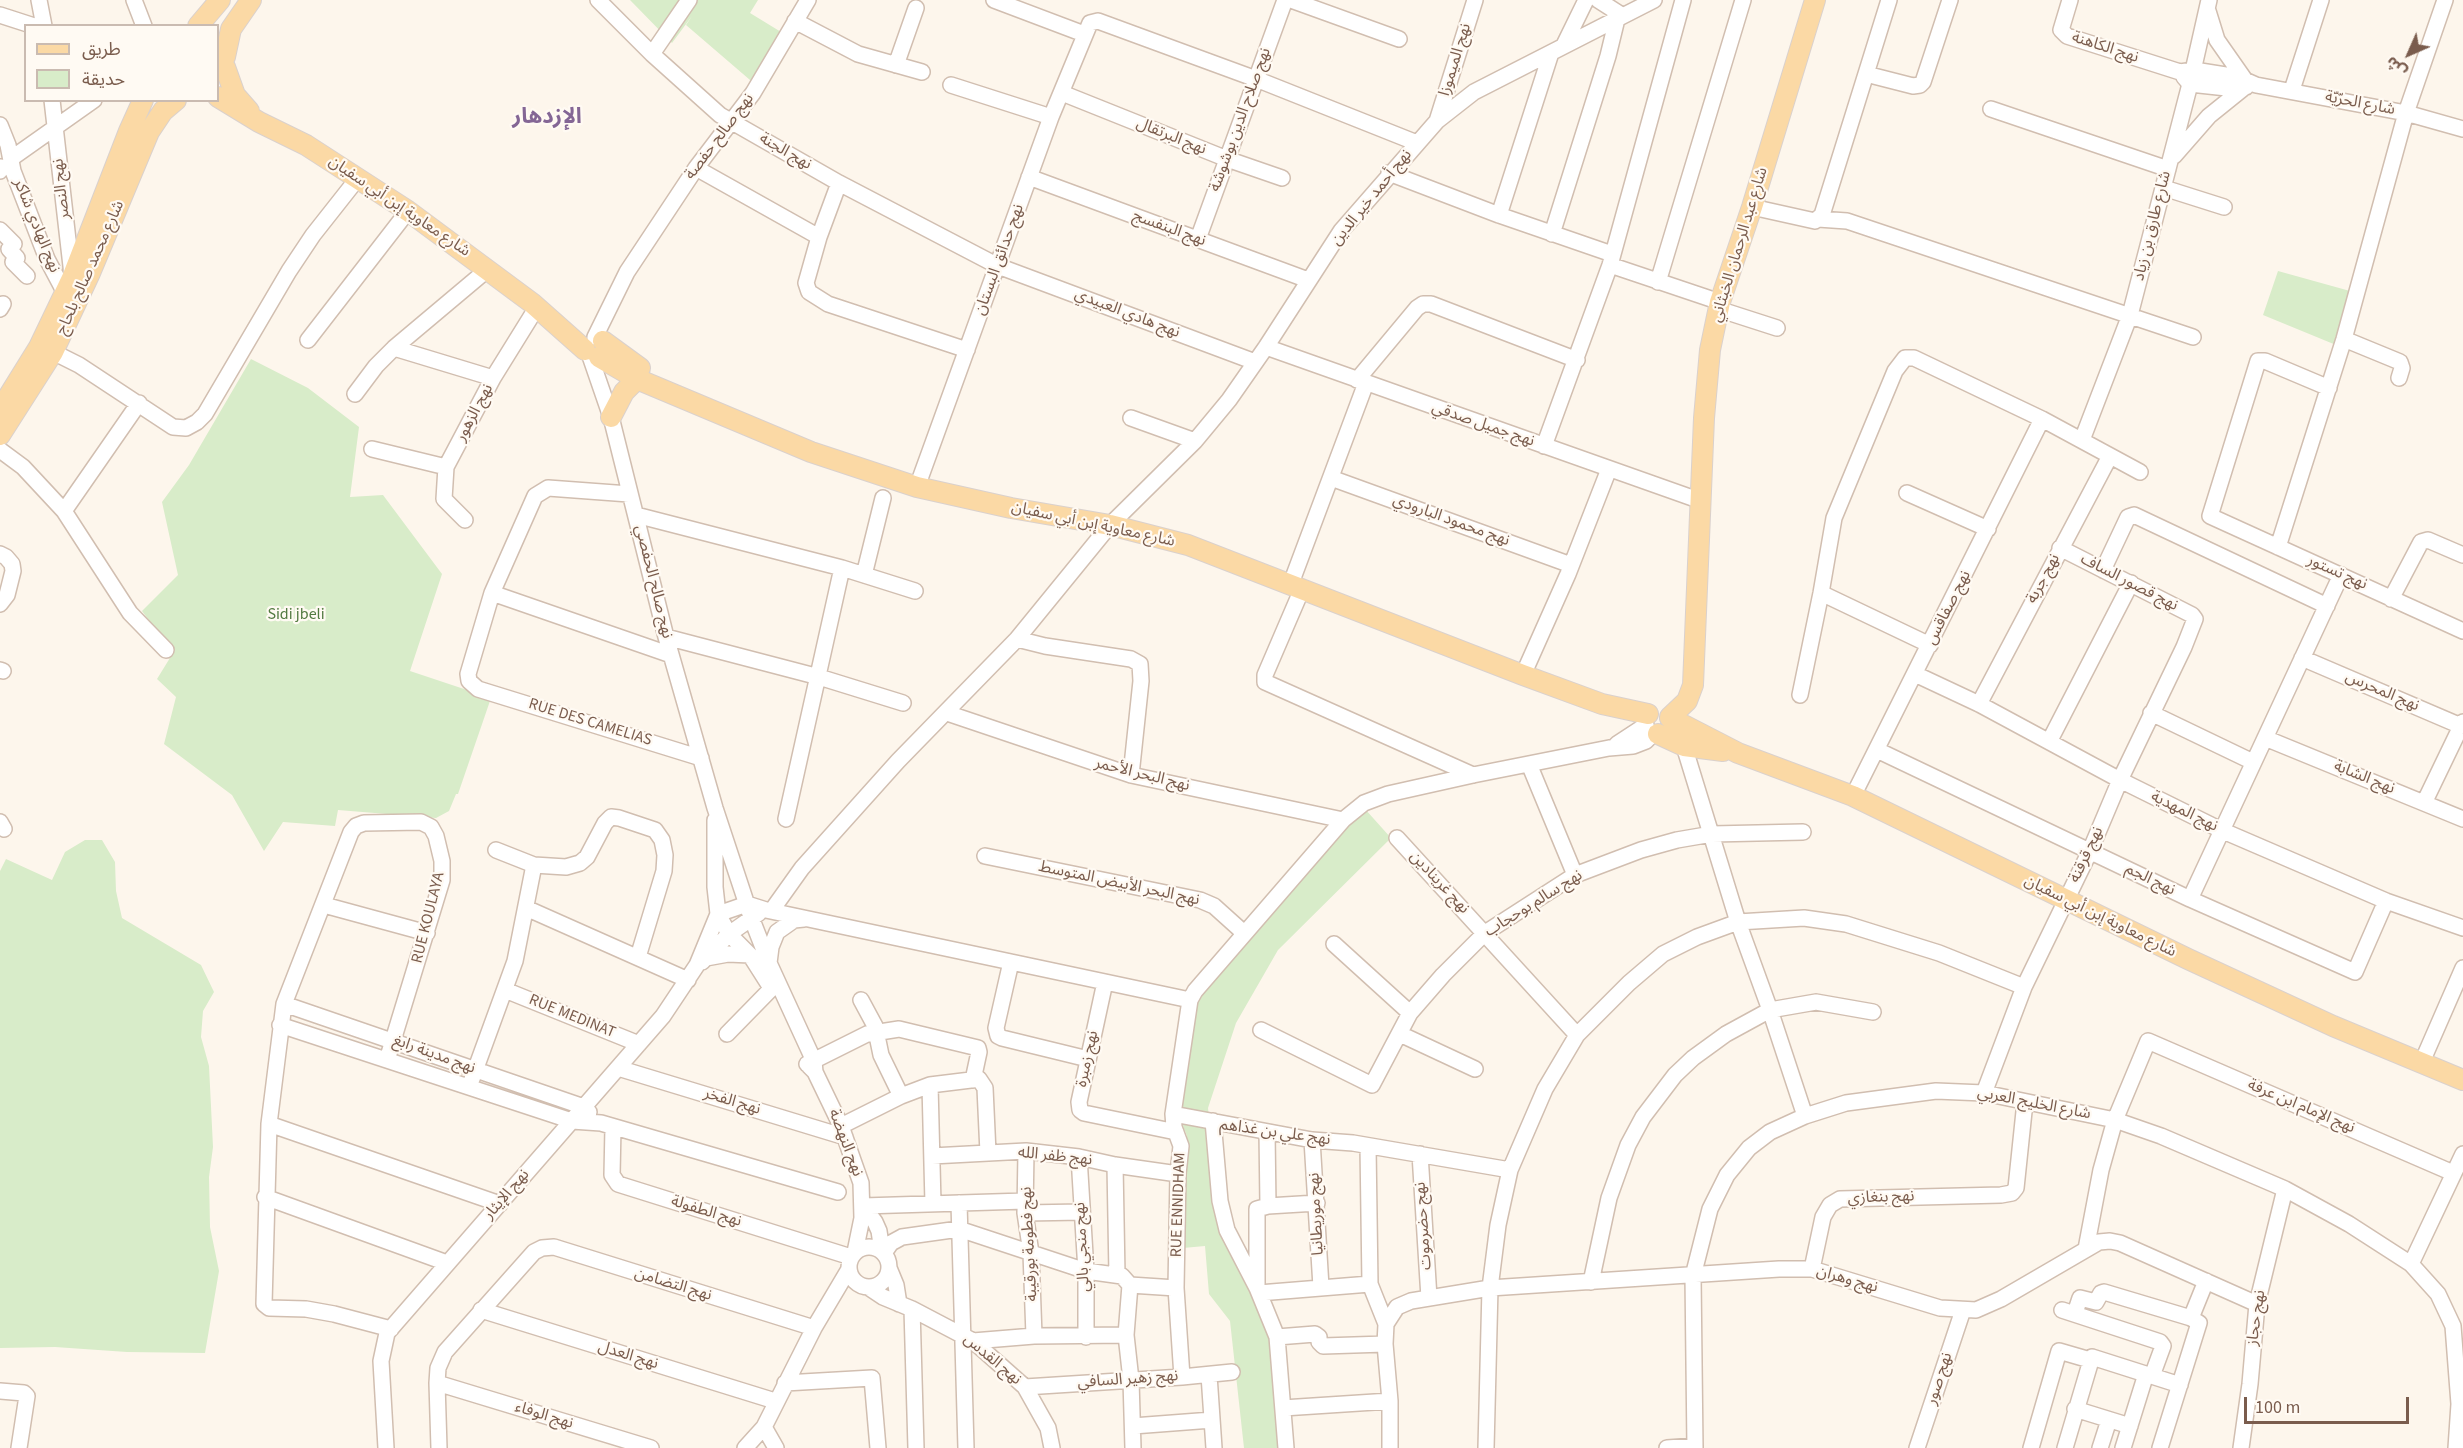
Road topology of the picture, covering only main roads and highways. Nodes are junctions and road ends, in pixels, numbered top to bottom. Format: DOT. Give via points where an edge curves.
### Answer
graph roads {
  1 [pos="220,0"];
  2 [pos="251,0"];
  3 [pos="1815,0"];
  4 [pos="200,24"];
  5 [pos="221,62"];
  6 [pos="219,98"];
  7 [pos="142,102"];
  8 [pos="174,102"];
  9 [pos="259,122"];
  10 [pos="594,347"];
  11 [pos="638,379"];
  12 [pos="681,397"];
  13 [pos="0,410"];
  14 [pos="611,417"];
  15 [pos="0,435"];
  16 [pos="1693,676"];
  17 [pos="1687,701"];
  18 [pos="1657,722"];
  19 [pos="1709,740"];
  20 [pos="1738,753"];
  21 [pos="2463,1080"];
  1 -- 4 [label="main road"];
  2 -- 5 [label="main road" via="231,29"];
  3 -- 16 [label="main road, شارع عبد الرحمان الخبثاني" via="1719,306 1710,350"];
  5 -- 9 [label="main road, شارع معاوية إبن أبي سفيان" via="236,95"];
  6 -- 9 [label="main road, شارع معاوية إبن أبي سفيان"];
  7 -- 13 [label="main road, شارع محمد صالح بلحاج" via="69,286 39,347"];
  8 -- 15 [label="main road, شارع محمد صالح بلحاج" via="149,132 53,352"];
  9 -- 10 [label="main road, شارع معاوية إبن أبي سفيان" via="306,145 408,211"];
  10 -- 11 [label="main road, شارع معاوية إبن أبي سفيان"];
  10 -- 12 [label="main road, شارع معاوية إبن أبي سفيان"];
  11 -- 12 [label="main road, شارع معاوية إبن أبي سفيان"];
  11 -- 14 [label="main road" via="624,392"];
  12 -- 18 [label="main road, شارع معاوية إبن أبي سفيان" via="811,452 917,487 1110,525 1188,545 1602,704 1616,713"];
  16 -- 17 [label="main road, شارع عبد الرحمان الخبثاني"];
  16 -- 18 [label="main road"];
  17 -- 18 [label="main road"];
  17 -- 19 [label="main road"];
  18 -- 19 [label="main road, شارع معاوية إبن أبي سفيان"];
  18 -- 20 [label="main road, شارع معاوية إبن أبي سفيان" via="1684,746"];
  19 -- 20 [label="main road, شارع معاوية إبن أبي سفيان"];
  20 -- 21 [label="main road, شارع معاوية إبن أبي سفيان" via="1853,796 2065,901 2333,1026"];
}
